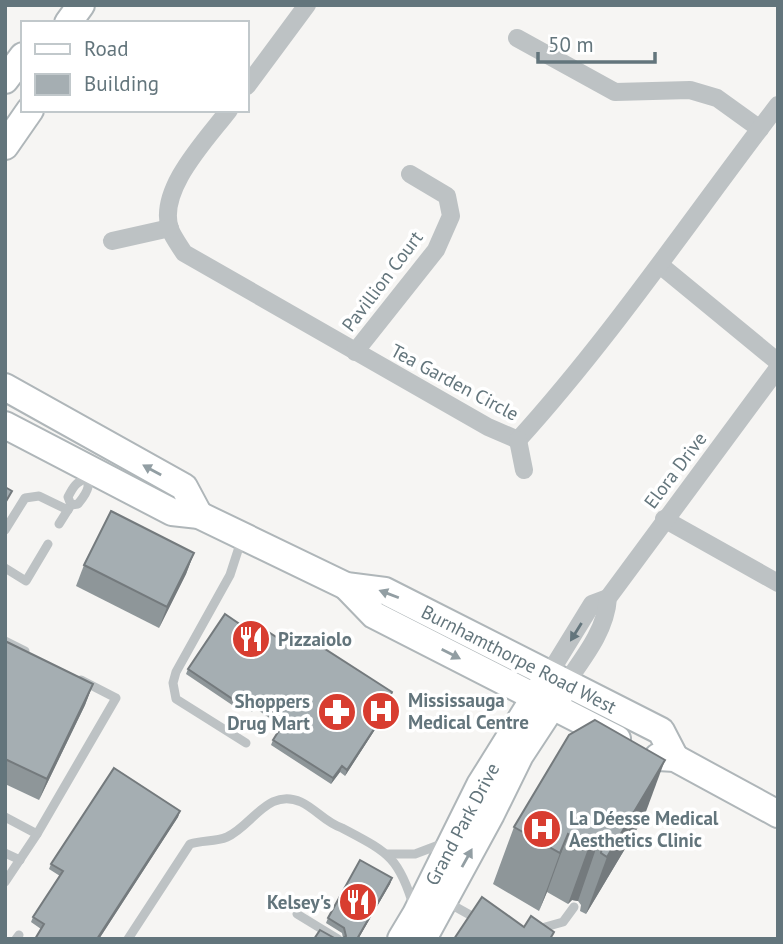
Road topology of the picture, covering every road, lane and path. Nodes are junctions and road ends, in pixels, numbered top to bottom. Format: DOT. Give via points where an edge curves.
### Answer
graph roads {
  1 [pos="81,5"];
  2 [pos="307,5"];
  3 [pos="69,21"];
  4 [pos="517,38"];
  5 [pos="21,59"];
  6 [pos="5,80"];
  7 [pos="248,85"];
  8 [pos="778,105"];
  9 [pos="29,112"];
  10 [pos="228,112"];
  11 [pos="760,129"];
  12 [pos="5,146"];
  13 [pos="410,174"];
  14 [pos="170,228"];
  15 [pos="112,241"];
  16 [pos="660,265"];
  17 [pos="355,352"];
  18 [pos="778,362"];
  19 [pos="778,368"];
  20 [pos="5,387"];
  21 [pos="5,425"];
  22 [pos="518,440"];
  23 [pos="524,470"];
  24 [pos="89,475"];
  25 [pos="69,508"];
  26 [pos="199,515"];
  27 [pos="664,519"];
  28 [pos="60,524"];
  29 [pos="5,530"];
  30 [pos="243,537"];
  31 [pos="48,544"];
  32 [pos="5,568"];
  33 [pos="778,583"];
  34 [pos="346,586"];
  35 [pos="5,641"];
  36 [pos="30,653"];
  37 [pos="67,673"];
  38 [pos="558,679"];
  39 [pos="543,701"];
  40 [pos="587,724"];
  41 [pos="246,743"];
  42 [pos="675,758"];
  43 [pos="491,814"];
  44 [pos="778,814"];
  45 [pos="5,817"];
  46 [pos="37,834"];
  47 [pos="452,840"];
  48 [pos="5,853"];
  49 [pos="388,854"];
  50 [pos="20,860"];
  51 [pos="5,881"];
  52 [pos="444,900"];
  53 [pos="574,907"];
  54 [pos="297,914"];
  55 [pos="488,926"];
  56 [pos="419,927"];
  57 [pos="128,939"];
  58 [pos="338,939"];
  59 [pos="401,939"];
  60 [pos="532,939"];
  1 -- 3 [label="main road"];
  2 -- 7 [label="street"];
  4 -- 11 [label="street" via="615,92 690,90 717,98"];
  5 -- 6 [label="main road"];
  8 -- 11 [label="street, Tea Garden Circle"];
  9 -- 12 [label="main road"];
  10 -- 14 [label="street" via="176,181 169,206"];
  11 -- 16 [label="street, Tea Garden Circle"];
  13 -- 17 [label="street, Pavillion Court" via="447,196 451,216 436,250"];
  14 -- 15 [label="street"];
  14 -- 17 [label="street, Tea Garden Circle" via="184,253"];
  16 -- 18 [label="street"];
  16 -- 22 [label="street, Tea Garden Circle"];
  17 -- 22 [label="street, Tea Garden Circle" via="488,428"];
  19 -- 27 [label="street, Elora Drive"];
  26 -- 20 [label="main road, one-way" via="184,487"];
  21 -- 24 [label="main road, Burnhamthorpe Road West"];
  22 -- 23 [label="street"];
  24 -- 25 [label="lane" via="72,489"];
  24 -- 26 [label="main road, Burnhamthorpe Road West" via="172,512"];
  25 -- 28 [label="lane"];
  25 -- 29 [label="lane" via="39,496 25,498"];
  26 -- 30 [label="main road, Burnhamthorpe Road West"];
  27 -- 33 [label="street"];
  27 -- 38 [label="street, Elora Drive" via="608,598 592,604"];
  30 -- 34 [label="main road, Burnhamthorpe Road West"];
  30 -- 41 [label="lane" via="230,575 173,683 176,699"];
  31 -- 32 [label="lane" via="26,581"];
  38 -- 34 [label="main road, Burnhamthorpe Road West, one-way" via="385,591"];
  34 -- 39 [label="main road, Burnhamthorpe Road West, one-way" via="374,615"];
  35 -- 36 [label="lane"];
  37 -- 46 [label="lane" via="116,698"];
  38 -- 39 [label="main road, Grand Park Drive"];
  38 -- 42 [label="main road, Burnhamthorpe Road West" via="661,731"];
  39 -- 40 [label="main road, Burnhamthorpe Road West"];
  39 -- 43 [label="main road, Grand Park Drive"];
  39 -- 47 [label="main road, Grand Park Drive" via="481,785"];
  40 -- 42 [label="main road, Burnhamthorpe Road West" via="650,757"];
  40 -- 43 [label="main road" via="555,732 533,749 499,810"];
  42 -- 44 [label="main road, Burnhamthorpe Road West"];
  52 -- 43 [label="main road, Grand Park Drive, one-way"];
  45 -- 46 [label="lane"];
  46 -- 50 [label="lane"];
  47 -- 49 [label="lane" via="415,854"];
  47 -- 56 [label="main road, Grand Park Drive"];
  48 -- 50 [label="lane"];
  49 -- 56 [label="lane" via="403,876"];
  49 -- 57 [label="lane" via="334,826 301,802 277,800 263,806 230,836 190,844"];
  50 -- 51 [label="lane"];
  52 -- 55 [label="lane"];
  52 -- 56 [label="main road, Grand Park Drive"];
  53 -- 60 [label="lane" via="563,922 538,929"];
  54 -- 58 [label="lane"];
  56 -- 59 [label="main road, Grand Park Drive"];
}
